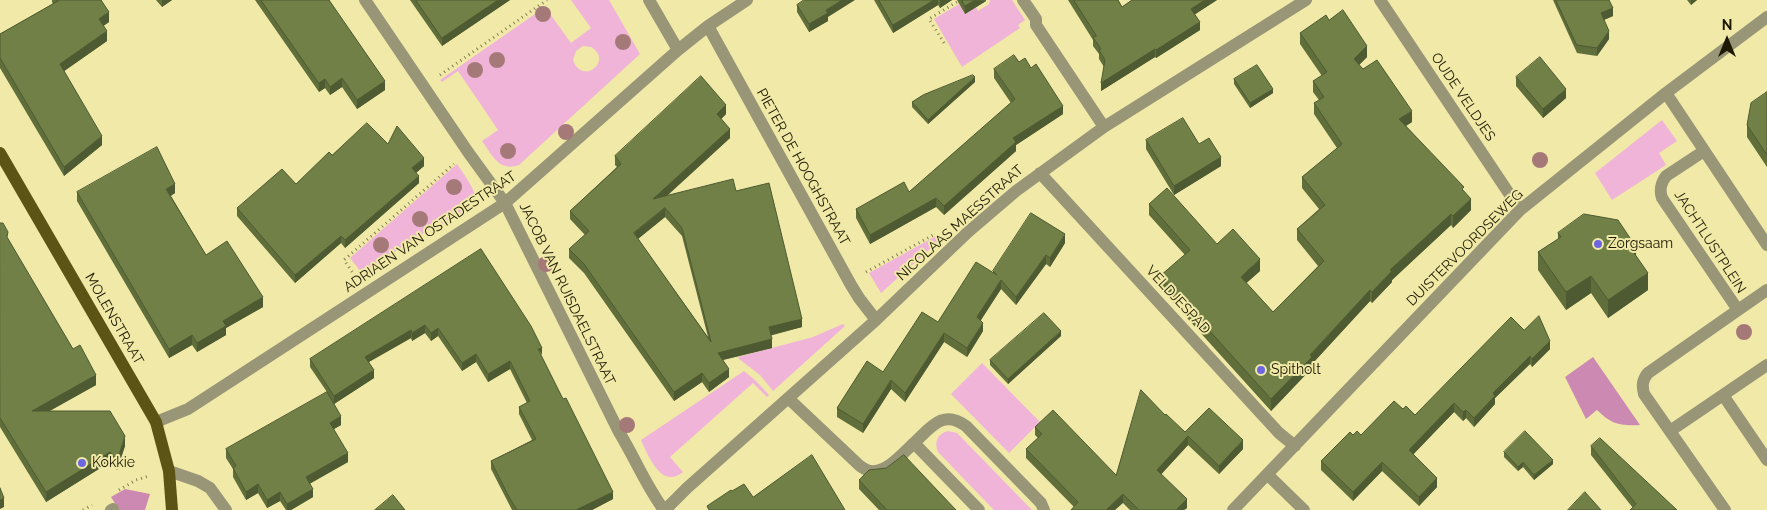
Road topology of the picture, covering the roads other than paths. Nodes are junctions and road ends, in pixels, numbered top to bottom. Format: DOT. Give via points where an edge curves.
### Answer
graph roads {
  1 [pos="365,0"];
  2 [pos="649,0"];
  3 [pos="747,0"];
  4 [pos="1024,0"];
  5 [pos="1306,0"];
  6 [pos="1380,0"];
  7 [pos="1767,17"];
  8 [pos="708,26"];
  9 [pos="678,50"];
  10 [pos="1666,93"];
  11 [pos="1104,127"];
  12 [pos="1704,151"];
  13 [pos="0,153"];
  14 [pos="1040,173"];
  15 [pos="505,203"];
  16 [pos="1520,210"];
  17 [pos="1767,245"];
  18 [pos="1767,290"];
  19 [pos="1738,310"];
  20 [pos="876,320"];
  21 [pos="1767,365"];
  22 [pos="1723,395"];
  23 [pos="788,398"];
  24 [pos="156,422"];
  25 [pos="1670,431"];
  26 [pos="914,443"];
  27 [pos="1295,446"];
  28 [pos="1767,460"];
  29 [pos="169,471"];
  30 [pos="1268,475"];
  31 [pos="172,510"];
  32 [pos="226,510"];
  33 [pos="665,510"];
  34 [pos="979,510"];
  35 [pos="1044,510"];
  36 [pos="1233,510"];
  37 [pos="1304,510"];
  38 [pos="1725,510"];
  1 -- 15 [label="street, JACOB VAN RUISDAELSTRAAT"];
  2 -- 9 [label="street"];
  3 -- 8 [label="street, ADRIAEN VAN OSTADESTRAAT"];
  4 -- 11 [label="street" via="1036,25"];
  5 -- 11 [label="street, NICOLAAS MAESSTRAAT"];
  6 -- 16 [label="street, OUDE VELDJES"];
  7 -- 10 [label="street, DUISTERVOORDSEWEG"];
  8 -- 9 [label="street, ADRIAEN VAN OSTADESTRAAT"];
  8 -- 20 [label="street, PIETER DE HOOGHSTRAAT" via="849,282"];
  9 -- 15 [label="street, ADRIAEN VAN OSTADESTRAAT"];
  10 -- 12 [label="street"];
  10 -- 16 [label="street, DUISTERVOORDSEWEG"];
  11 -- 14 [label="street, NICOLAAS MAESSTRAAT"];
  12 -- 17 [label="street"];
  12 -- 19 [label="street, JACHTLUSTPLEIN" via="1666,176 1660,192"];
  13 -- 24 [label="main road, MOLENSTRAAT"];
  14 -- 20 [label="street, NICOLAAS MAESSTRAAT" via="949,250"];
  14 -- 27 [label="street, VELDJESPAD" via="1279,433"];
  15 -- 24 [label="street, ADRIAEN VAN OSTADESTRAAT" via="188,408"];
  15 -- 33 [label="street, JACOB VAN RUISDAELSTRAAT" via="619,432"];
  16 -- 27 [label="street, DUISTERVOORDSEWEG"];
  18 -- 19 [label="street, JACHTLUSTPLEIN"];
  19 -- 25 [label="street, JACHTLUSTPLEIN" via="1644,378 1644,394"];
  20 -- 23 [label="street, NICOLAAS MAESSTRAAT"];
  21 -- 22 [label="street"];
  22 -- 25 [label="street"];
  22 -- 28 [label="street"];
  23 -- 26 [label="street" via="860,466 872,471 882,469"];
  23 -- 33 [label="street, NICOLAAS MAESSTRAAT"];
  24 -- 29 [label="main road, MOLENSTRAAT"];
  25 -- 38 [label="street, JACHTLUSTPLEIN"];
  26 -- 34 [label="street"];
  26 -- 35 [label="street" via="941,420 959,421"];
  27 -- 30 [label="street, DUISTERVOORDSEWEG"];
  29 -- 31 [label="main road, MOLENSTRAAT"];
  29 -- 32 [label="street" via="210,488"];
  30 -- 36 [label="street, DUISTERVOORDSEWEG"];
  30 -- 37 [label="street"];
}
